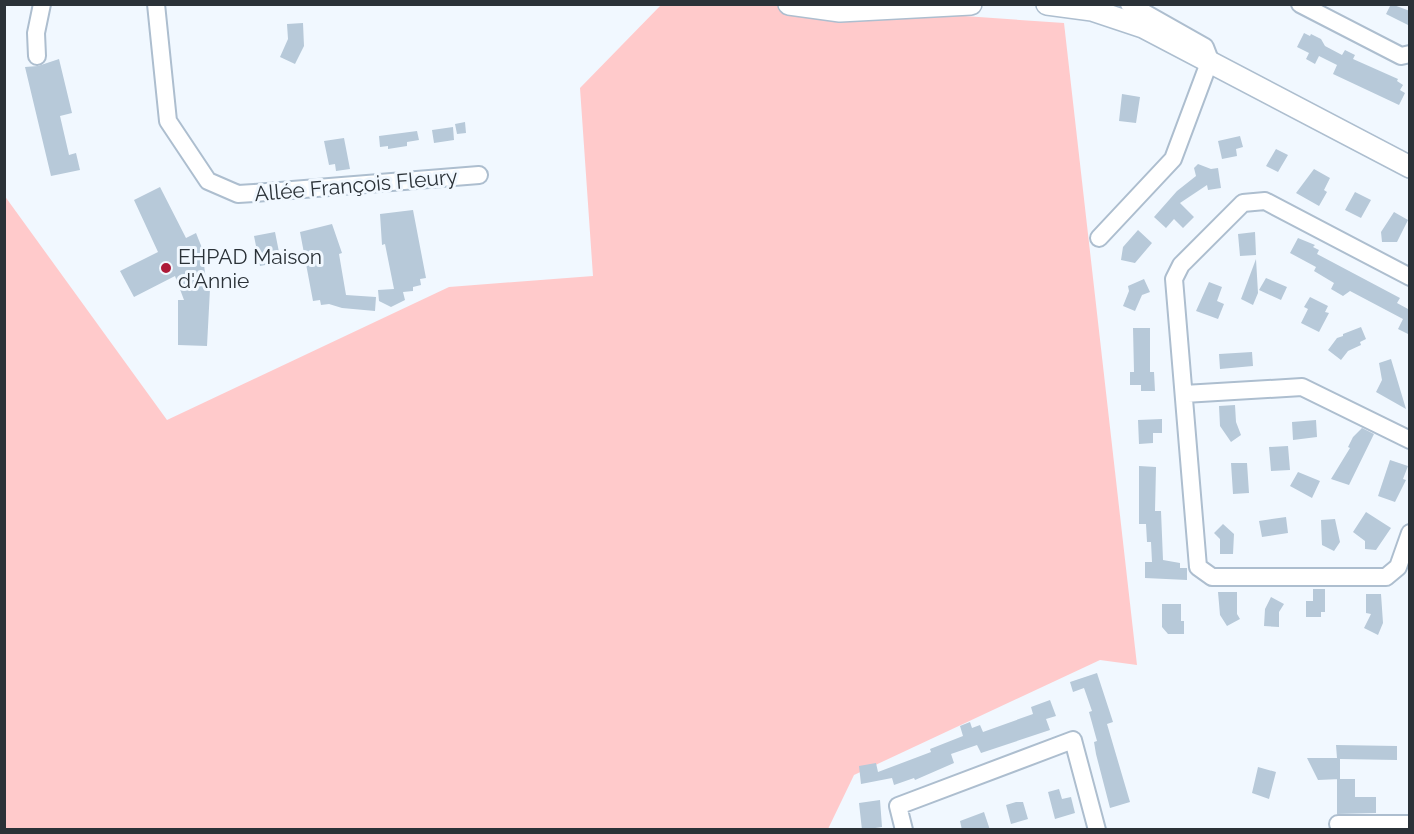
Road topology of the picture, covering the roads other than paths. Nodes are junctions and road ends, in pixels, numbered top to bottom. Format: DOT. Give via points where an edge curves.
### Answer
graph roads {
  1 [pos="42,4"];
  2 [pos="156,4"];
  3 [pos="789,4"];
  4 [pos="1047,4"];
  5 [pos="1129,4"];
  6 [pos="1300,4"];
  7 [pos="968,5"];
  8 [pos="1410,54"];
  9 [pos="37,56"];
  10 [pos="1209,60"];
  11 [pos="1410,167"];
  12 [pos="479,175"];
  13 [pos="1099,238"];
  14 [pos="1410,277"];
  15 [pos="1184,394"];
  16 [pos="1410,440"];
  17 [pos="1410,533"];
  18 [pos="1338,824"];
  19 [pos="1410,824"];
  20 [pos="904,830"];
  21 [pos="1097,830"];
  1 -- 9 [label="street" via="36,33"];
  2 -- 12 [label="street, Allée François Fleury" via="168,122 208,181 238,194 254,194"];
  3 -- 7 [label="main road" via="840,11"];
  4 -- 10 [label="main road" via="1092,10 1143,27"];
  5 -- 10 [label="street" via="1205,47"];
  6 -- 8 [label="street" via="1401,56"];
  10 -- 11 [label="main road"];
  10 -- 13 [label="street" via="1173,159"];
  14 -- 15 [label="street" via="1265,201 1243,203 1181,265 1174,279"];
  15 -- 16 [label="street" via="1302,387"];
  15 -- 17 [label="street" via="1198,567 1212,577 1386,577 1398,567"];
  18 -- 19 [label="street"];
  20 -- 21 [label="street" via="898,806 1073,740"];
}
